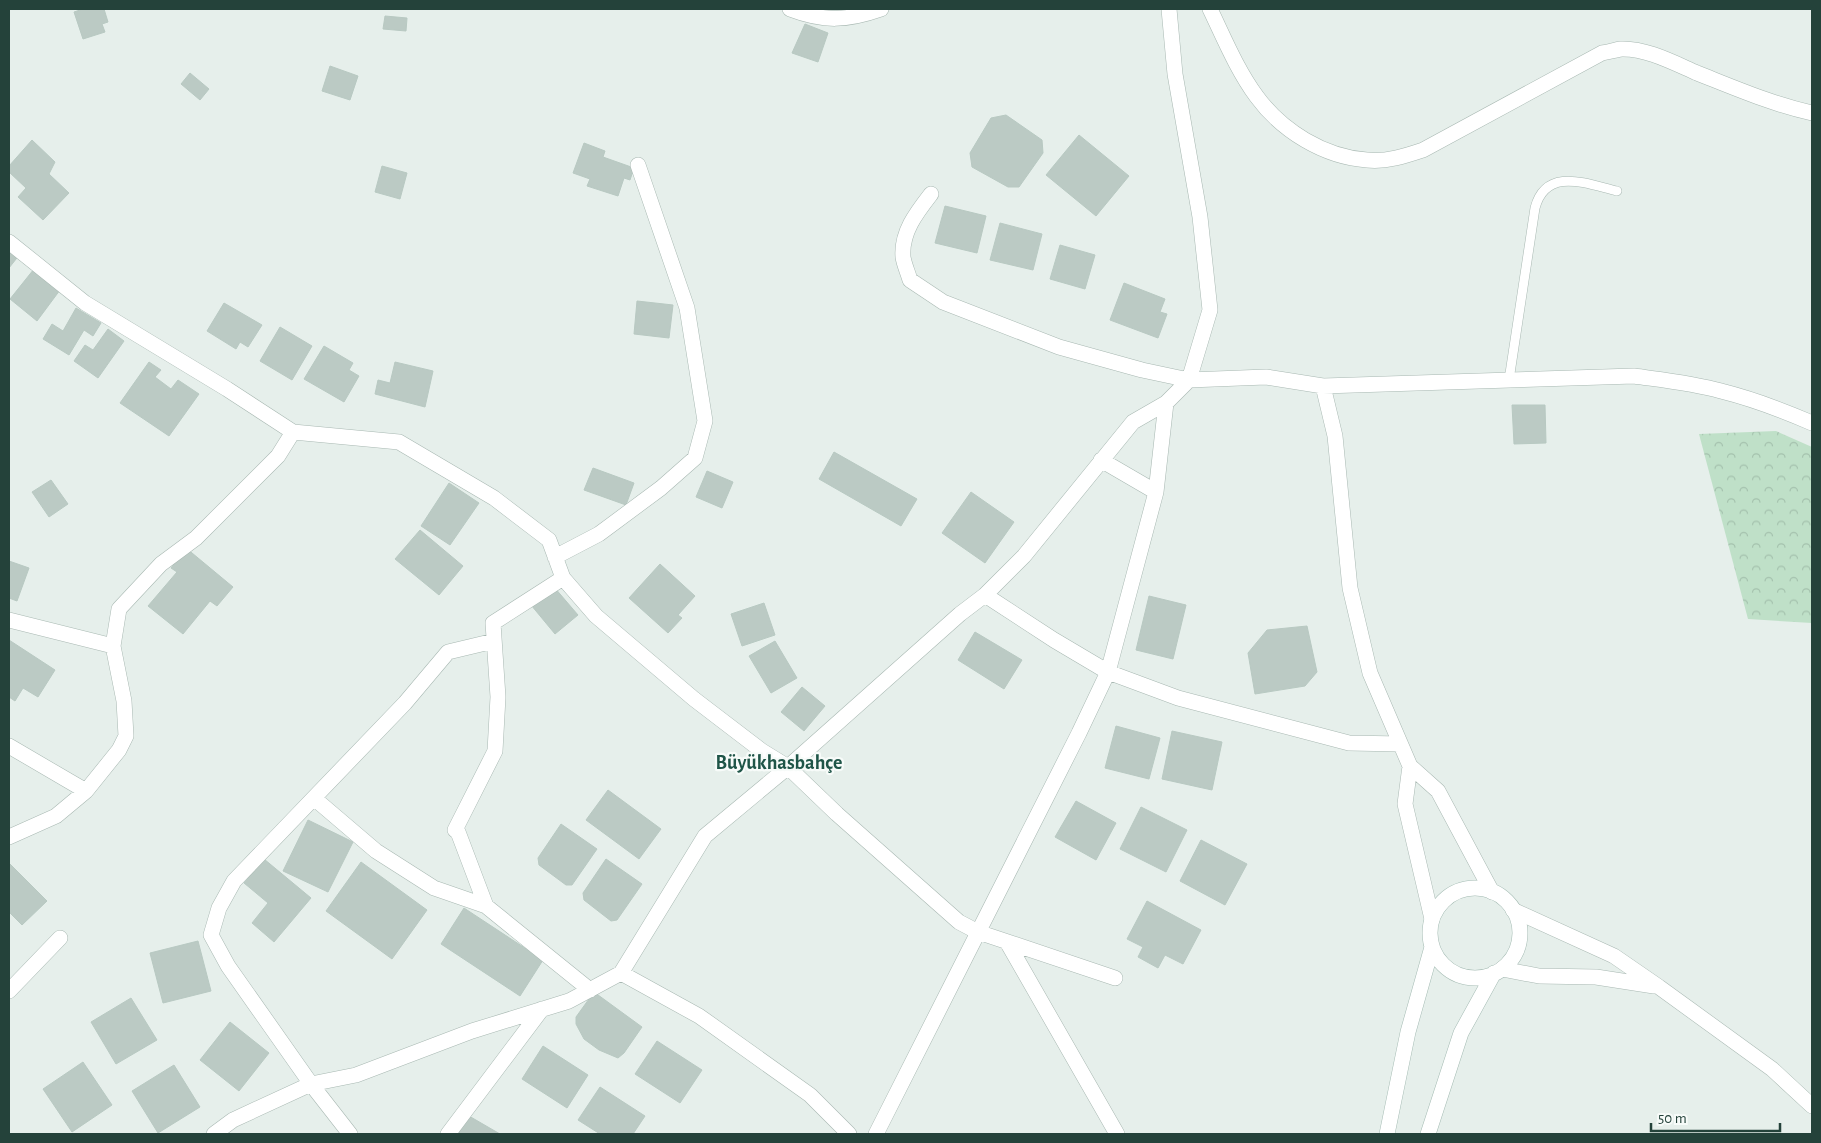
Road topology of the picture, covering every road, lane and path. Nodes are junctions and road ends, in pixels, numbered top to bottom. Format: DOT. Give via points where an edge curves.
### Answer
graph roads {
  1 [pos="790,9"];
  2 [pos="843,9"];
  3 [pos="881,9"];
  4 [pos="1169,9"];
  5 [pos="1210,9"];
  6 [pos="830,20"];
  7 [pos="1812,113"];
  8 [pos="638,165"];
  9 [pos="1617,191"];
  10 [pos="931,194"];
  11 [pos="9,242"];
  12 [pos="1189,380"];
  13 [pos="1509,380"];
  14 [pos="1323,386"];
  15 [pos="1166,403"];
  16 [pos="1812,423"];
  17 [pos="294,432"];
  18 [pos="1101,460"];
  19 [pos="1156,492"];
  20 [pos="555,557"];
  21 [pos="563,578"];
  22 [pos="985,595"];
  23 [pos="9,620"];
  24 [pos="494,641"];
  25 [pos="113,646"];
  26 [pos="1108,672"];
  27 [pos="1400,744"];
  28 [pos="9,746"];
  29 [pos="1410,766"];
  30 [pos="788,767"];
  31 [pos="86,791"];
  32 [pos="315,799"];
  33 [pos="9,837"];
  34 [pos="1492,892"];
  35 [pos="486,906"];
  36 [pos="1513,910"];
  37 [pos="1432,919"];
  38 [pos="978,932"];
  39 [pos="60,938"];
  40 [pos="1007,942"];
  41 [pos="1432,947"];
  42 [pos="1498,971"];
  43 [pos="621,973"];
  44 [pos="1115,978"];
  45 [pos="1659,987"];
  46 [pos="590,990"];
  47 [pos="9,991"];
  48 [pos="542,1010"];
  49 [pos="311,1084"];
  50 [pos="1812,1106"];
  51 [pos="214,1134"];
  52 [pos="350,1134"];
  53 [pos="448,1134"];
  54 [pos="849,1134"];
  55 [pos="876,1134"];
  56 [pos="1117,1134"];
  57 [pos="1387,1134"];
  58 [pos="1428,1134"];
  1 -- 6 [label="street"];
  2 -- 6 [label="street"];
  3 -- 6 [label="street" via="863,16"];
  4 -- 12 [label="street" via="1175,74 1200,217 1210,310"];
  5 -- 7 [label="street" via="1244,76 1274,116 1315,145 1343,156 1368,160 1395,159 1423,150 1602,54 1621,49 1657,57 1751,94"];
  8 -- 20 [label="street" via="687,308 705,421 695,458 662,488 599,534"];
  9 -- 13 [label="lane" via="1563,180 1550,185 1540,195 1535,208"];
  10 -- 12 [label="street" via="906,231 903,257 910,280 943,302 1059,347"];
  11 -- 17 [label="street" via="85,303"];
  12 -- 14 [label="street" via="1266,377"];
  12 -- 15 [label="street"];
  13 -- 14 [label="street"];
  13 -- 16 [label="street" via="1634,376 1679,382 1760,402"];
  14 -- 27 [label="street" via="1335,436 1350,588 1370,673"];
  15 -- 18 [label="street" via="1133,422"];
  15 -- 19 [label="street"];
  17 -- 20 [label="street" via="398,442 494,498 549,540"];
  17 -- 25 [label="street" via="278,456 243,492 196,538 161,564 119,609"];
  18 -- 19 [label="street"];
  18 -- 22 [label="street" via="1024,556"];
  19 -- 26 [label="street"];
  20 -- 21 [label="street"];
  21 -- 24 [label="street" via="493,623"];
  21 -- 30 [label="street" via="596,616 643,657 694,699"];
  22 -- 26 [label="street"];
  22 -- 30 [label="street"];
  23 -- 25 [label="street"];
  24 -- 32 [label="street" via="448,652 406,703"];
  24 -- 35 [label="street" via="498,697 495,751 455,830"];
  25 -- 31 [label="street" via="124,701 126,736 119,750"];
  26 -- 27 [label="street" via="1178,698 1349,743"];
  26 -- 38 [label="street"];
  27 -- 29 [label="street"];
  28 -- 31 [label="street"];
  29 -- 34 [label="street" via="1438,791"];
  29 -- 37 [label="street" via="1405,804"];
  30 -- 38 [label="street" via="959,922"];
  30 -- 43 [label="street" via="705,836"];
  31 -- 33 [label="street" via="56,816"];
  32 -- 35 [label="street" via="376,850 434,888"];
  32 -- 49 [label="street" via="234,881 218,908 211,935 228,966"];
  34 -- 36 [label="street"];
  34 -- 37 [label="street" via="1474,888 1456,892 1441,903"];
  35 -- 46 [label="street"];
  36 -- 42 [label="street" via="1519,937 1514,955"];
  36 -- 45 [label="street" via="1614,956"];
  37 -- 41 [label="street"];
  38 -- 40 [label="street"];
  38 -- 55 [label="street"];
  39 -- 47 [label="street"];
  40 -- 44 [label="street"];
  40 -- 56 [label="street"];
  41 -- 42 [label="street" via="1442,963 1457,974 1476,978"];
  41 -- 57 [label="street" via="1408,1032"];
  42 -- 45 [label="street" via="1596,977"];
  42 -- 58 [label="street" via="1461,1033"];
  43 -- 46 [label="street"];
  43 -- 54 [label="street" via="706,1022 810,1095"];
  45 -- 50 [label="street" via="1772,1069"];
  46 -- 48 [label="street"];
  48 -- 49 [label="street" via="472,1031 356,1075"];
  48 -- 53 [label="street"];
  49 -- 51 [label="street" via="233,1120"];
  49 -- 52 [label="street"];
}
